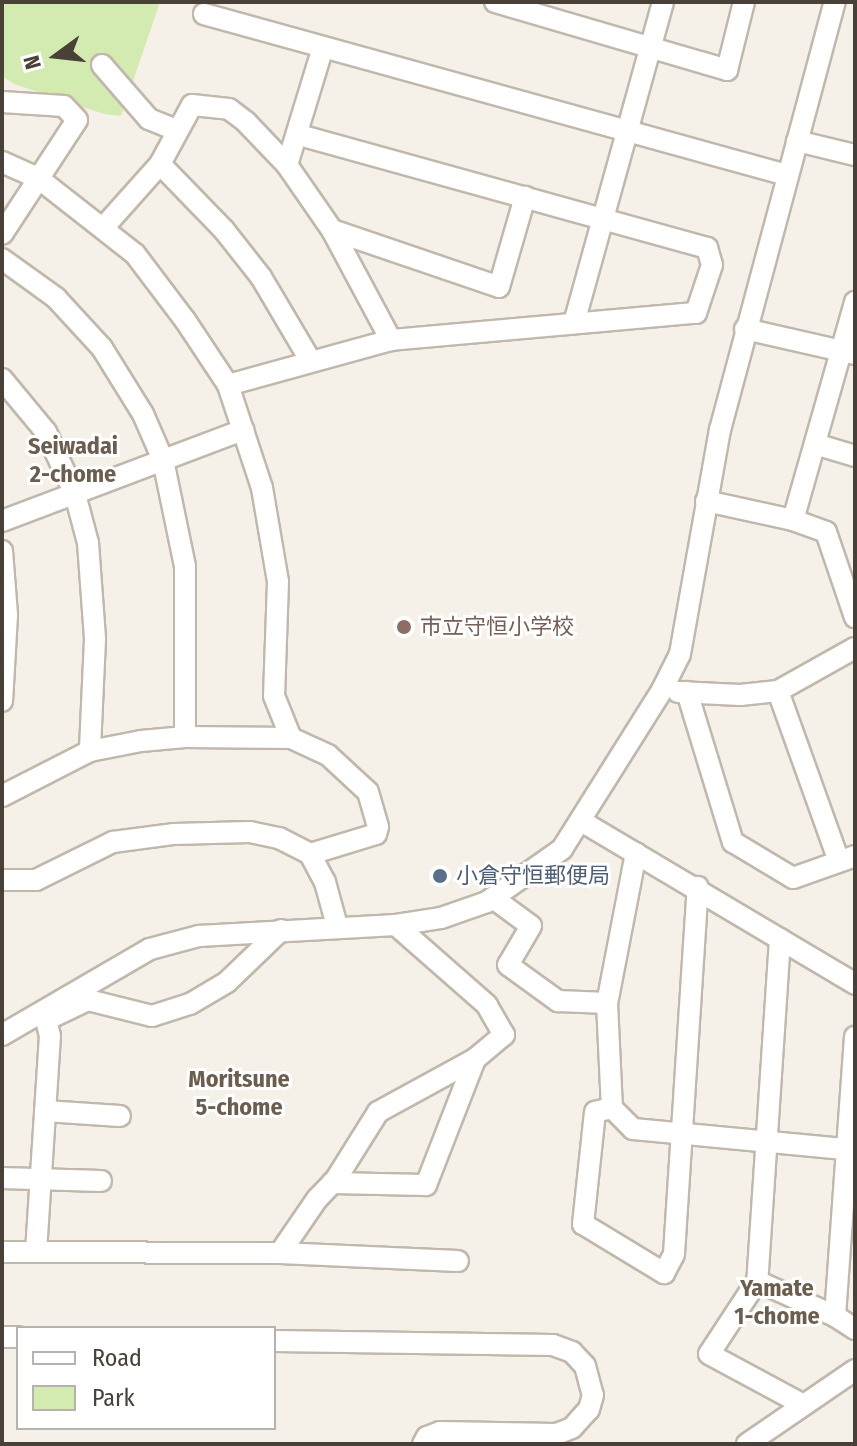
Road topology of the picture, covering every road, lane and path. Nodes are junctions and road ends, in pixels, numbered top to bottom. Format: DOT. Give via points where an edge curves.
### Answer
graph roads {
  1 [pos="495,2"];
  2 [pos="663,2"];
  3 [pos="744,2"];
  4 [pos="835,2"];
  5 [pos="204,14"];
  6 [pos="323,47"];
  7 [pos="651,50"];
  8 [pos="102,65"];
  9 [pos="2,102"];
  10 [pos="178,131"];
  11 [pos="629,131"];
  12 [pos="299,135"];
  13 [pos="797,141"];
  14 [pos="855,155"];
  15 [pos="2,162"];
  16 [pos="160,164"];
  17 [pos="287,165"];
  18 [pos="787,175"];
  19 [pos="38,178"];
  20 [pos="525,197"];
  21 [pos="604,219"];
  22 [pos="103,228"];
  23 [pos="332,230"];
  24 [pos="2,234"];
  25 [pos="2,259"];
  26 [pos="855,302"];
  27 [pos="574,323"];
  28 [pos="745,329"];
  29 [pos="391,340"];
  30 [pos="848,353"];
  31 [pos="310,360"];
  32 [pos="2,379"];
  33 [pos="228,385"];
  34 [pos="243,430"];
  35 [pos="815,444"];
  36 [pos="855,456"];
  37 [pos="163,460"];
  38 [pos="75,494"];
  39 [pos="706,501"];
  40 [pos="793,520"];
  41 [pos="2,521"];
  42 [pos="2,551"];
  43 [pos="855,617"];
  44 [pos="855,648"];
  45 [pos="662,690"];
  46 [pos="778,691"];
  47 [pos="687,692"];
  48 [pos="2,701"];
  49 [pos="185,737"];
  50 [pos="291,738"];
  51 [pos="90,751"];
  52 [pos="2,796"];
  53 [pos="581,821"];
  54 [pos="636,853"];
  55 [pos="310,854"];
  56 [pos="847,858"];
  57 [pos="2,880"];
  58 [pos="698,887"];
  59 [pos="493,898"];
  60 [pos="396,925"];
  61 [pos="337,926"];
  62 [pos="281,930"];
  63 [pos="780,939"];
  64 [pos="855,984"];
  65 [pos="607,1003"];
  66 [pos="46,1020"];
  67 [pos="2,1035"];
  68 [pos="855,1037"];
  69 [pos="2,1050"];
  70 [pos="475,1059"];
  71 [pos="612,1108"];
  72 [pos="45,1111"];
  73 [pos="120,1116"];
  74 [pos="680,1136"];
  75 [pos="764,1143"];
  76 [pos="851,1150"];
  77 [pos="41,1177"];
  78 [pos="2,1178"];
  79 [pos="101,1181"];
  80 [pos="332,1183"];
  81 [pos="2,1252"];
  82 [pos="36,1252"];
  83 [pos="280,1253"];
  84 [pos="458,1261"];
  85 [pos="757,1281"];
  86 [pos="835,1316"];
  87 [pos="855,1329"];
  88 [pos="276,1341"];
  89 [pos="855,1370"];
  90 [pos="802,1404"];
  91 [pos="423,1444"];
  92 [pos="747,1444"];
  1 -- 7 [label="street"];
  2 -- 7 [label="street"];
  3 -- 7 [label="street" via="727,70"];
  4 -- 13 [label="street"];
  5 -- 6 [label="street"];
  6 -- 11 [label="street"];
  6 -- 12 [label="street"];
  7 -- 11 [label="street"];
  8 -- 10 [label="street" via="149,119"];
  9 -- 19 [label="street" via="64,106 75,114 76,126"];
  10 -- 16 [label="street"];
  10 -- 17 [label="street" via="192,105 229,109"];
  11 -- 18 [label="street"];
  11 -- 21 [label="street"];
  12 -- 17 [label="street"];
  12 -- 20 [label="street"];
  13 -- 14 [label="street"];
  13 -- 18 [label="street"];
  15 -- 19 [label="street"];
  16 -- 22 [label="street"];
  16 -- 31 [label="street" via="261,277"];
  17 -- 23 [label="street"];
  18 -- 28 [label="street"];
  19 -- 22 [label="street"];
  19 -- 24 [label="street"];
  20 -- 21 [label="street"];
  20 -- 23 [label="street" via="499,287"];
  21 -- 27 [label="street"];
  21 -- 27 [label="street" via="707,248 712,265 696,313"];
  22 -- 33 [label="street" via="152,274"];
  23 -- 29 [label="street"];
  25 -- 37 [label="street" via="56,298 102,348 143,414"];
  26 -- 30 [label="street"];
  27 -- 29 [label="street"];
  28 -- 30 [label="street"];
  28 -- 39 [label="street"];
  29 -- 31 [label="street"];
  30 -- 35 [label="street"];
  31 -- 33 [label="street"];
  32 -- 38 [label="street" via="46,432"];
  33 -- 34 [label="street"];
  34 -- 37 [label="street"];
  34 -- 50 [label="street" via="262,488 278,582 274,696"];
  35 -- 36 [label="street"];
  35 -- 40 [label="street"];
  37 -- 38 [label="street"];
  37 -- 49 [label="street" via="185,566"];
  38 -- 41 [label="street"];
  38 -- 51 [label="street" via="88,543 95,604"];
  39 -- 40 [label="street"];
  39 -- 45 [label="street" via="680,654"];
  40 -- 43 [label="street" via="826,532"];
  42 -- 48 [label="street" via="7,615"];
  44 -- 46 [label="street"];
  45 -- 47 [label="street"];
  45 -- 53 [label="street"];
  46 -- 47 [label="street"];
  46 -- 56 [label="street"];
  47 -- 56 [label="street" via="733,842 793,878"];
  49 -- 50 [label="street"];
  49 -- 51 [label="street"];
  50 -- 55 [label="street" via="328,755 368,792 378,827 376,834"];
  51 -- 52 [label="street"];
  53 -- 54 [label="street"];
  53 -- 59 [label="street" via="562,849"];
  54 -- 58 [label="street"];
  54 -- 65 [label="street"];
  55 -- 57 [label="street" via="279,838 250,832 174,834 113,842 36,880"];
  55 -- 61 [label="street" via="325,882"];
  58 -- 63 [label="street"];
  58 -- 74 [label="street"];
  59 -- 60 [label="street" via="441,918"];
  59 -- 65 [label="street" via="531,926 508,965 558,1001"];
  60 -- 61 [label="street"];
  60 -- 70 [label="street" via="487,1005 504,1035"];
  61 -- 62 [label="street"];
  62 -- 66 [label="street" via="227,982 190,1004 152,1016 88,1000"];
  62 -- 67 [label="street" via="199,936 150,949"];
  63 -- 64 [label="street"];
  63 -- 75 [label="street"];
  65 -- 71 [label="street"];
  66 -- 69 [label="street"];
  66 -- 72 [label="street" via="50,1036"];
  68 -- 76 [label="street"];
  70 -- 80 [label="street" via="378,1112"];
  70 -- 80 [label="street" via="426,1185"];
  71 -- 74 [label="street" via="633,1129"];
  71 -- 74 [label="street" via="595,1112 583,1224 664,1273 674,1254"];
  72 -- 73 [label="street"];
  72 -- 77 [label="street"];
  74 -- 75 [label="street"];
  75 -- 76 [label="street"];
  75 -- 85 [label="street"];
  76 -- 86 [label="street"];
  77 -- 78 [label="street"];
  77 -- 79 [label="street"];
  77 -- 82 [label="street"];
  80 -- 83 [label="street"];
  81 -- 82 [label="street"];
  82 -- 83 [label="street"];
  83 -- 84 [label="street"];
  85 -- 86 [label="street"];
  85 -- 90 [label="street" via="709,1354"];
  86 -- 87 [label="street"];
  88 -- 91 [label="street" via="553,1345 572,1352 585,1366 593,1395 589,1409 572,1428 556,1434 440,1432"];
  89 -- 90 [label="street"];
  90 -- 92 [label="street"];
}
